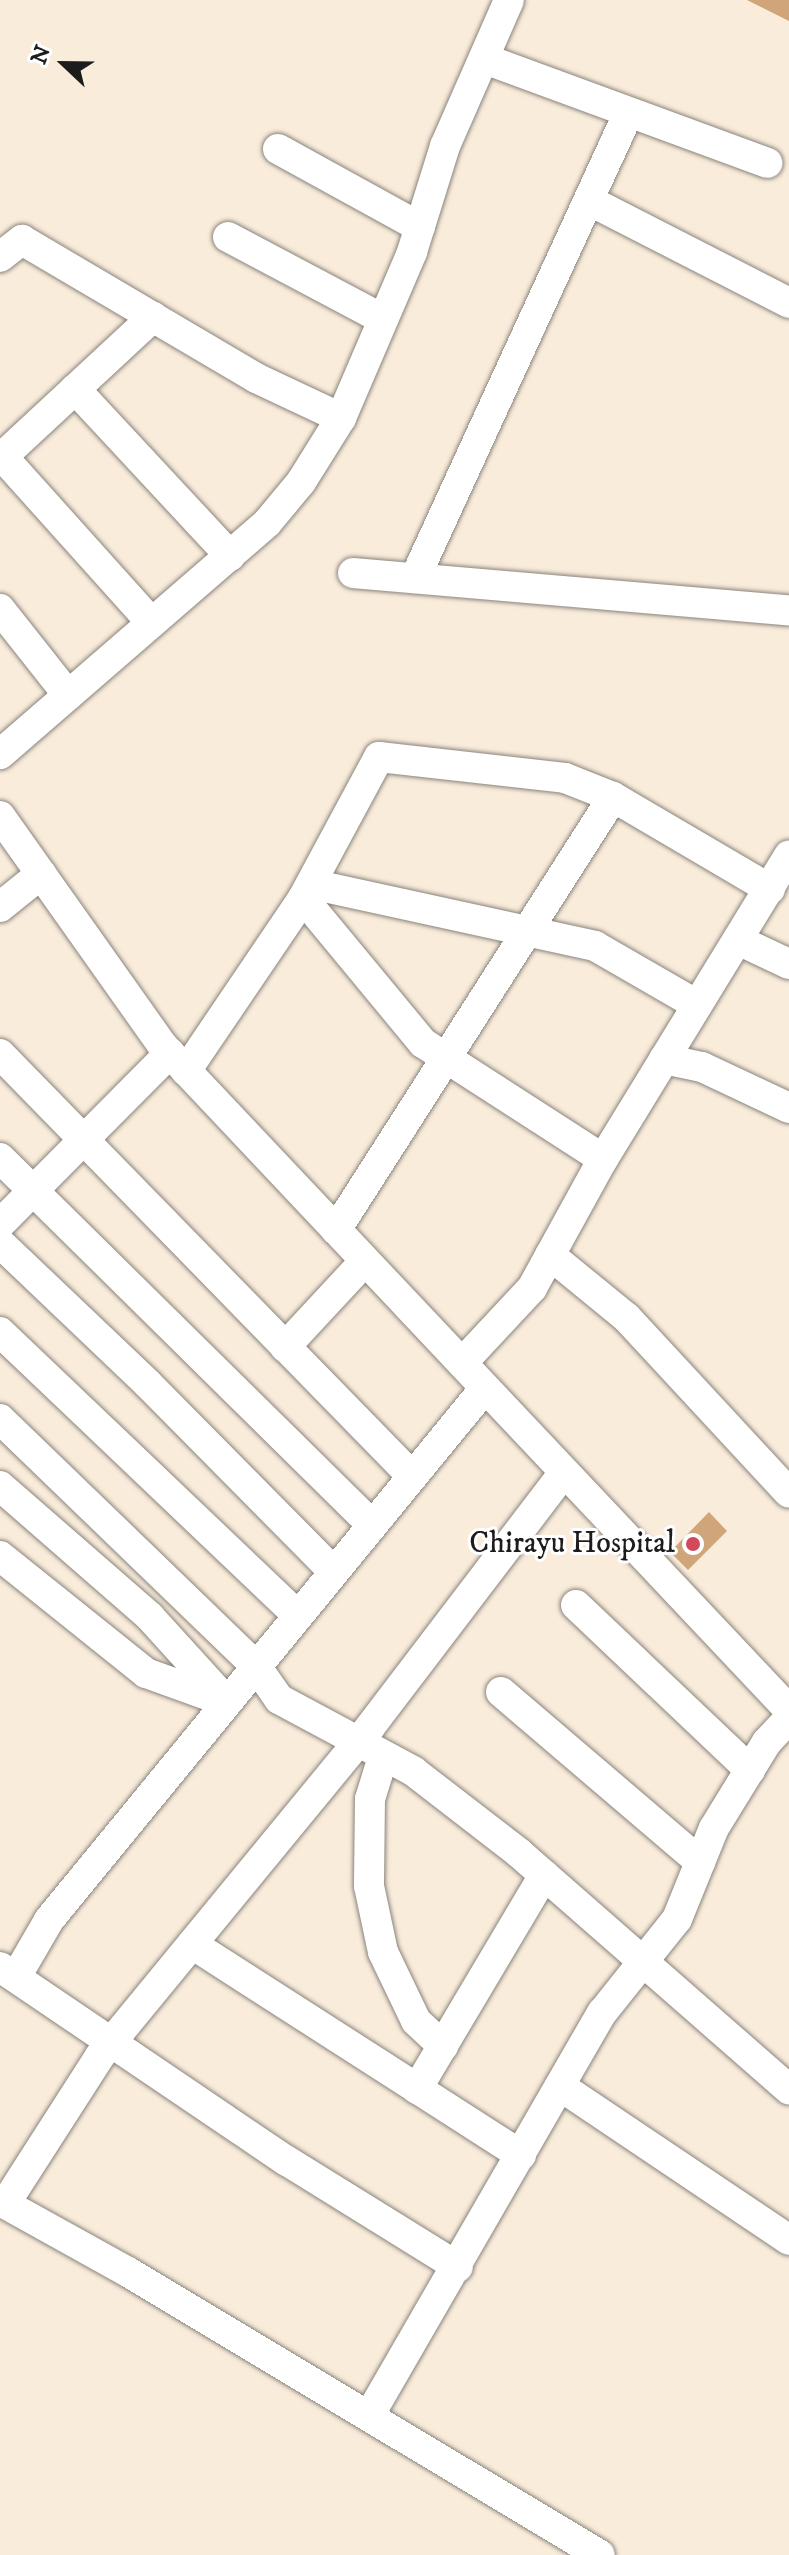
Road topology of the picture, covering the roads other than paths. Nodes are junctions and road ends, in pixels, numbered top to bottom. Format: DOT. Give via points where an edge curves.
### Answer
graph roads {
  1 [pos="509,0"];
  2 [pos="485,59"];
  3 [pos="628,114"];
  4 [pos="278,149"];
  5 [pos="767,163"];
  6 [pos="590,201"];
  7 [pos="420,227"];
  8 [pos="228,237"];
  9 [pos="0,257"];
  10 [pos="789,303"];
  11 [pos="153,317"];
  12 [pos="383,319"];
  13 [pos="75,389"];
  14 [pos="341,418"];
  15 [pos="1,457"];
  16 [pos="230,556"];
  17 [pos="353,573"];
  18 [pos="415,578"];
  19 [pos="0,609"];
  20 [pos="789,610"];
  21 [pos="152,623"];
  22 [pos="68,695"];
  23 [pos="0,754"];
  24 [pos="613,797"];
  25 [pos="1,821"];
  26 [pos="789,856"];
  27 [pos="41,874"];
  28 [pos="770,889"];
  29 [pos="307,891"];
  30 [pos="0,907"];
  31 [pos="529,931"];
  32 [pos="738,940"];
  33 [pos="789,964"];
  34 [pos="697,1005"];
  35 [pos="0,1054"];
  36 [pos="664,1059"];
  37 [pos="448,1061"];
  38 [pos="178,1062"];
  39 [pos="789,1108"];
  40 [pos="82,1142"];
  41 [pos="0,1158"];
  42 [pos="603,1159"];
  43 [pos="34,1190"];
  44 [pos="0,1224"];
  45 [pos="336,1230"];
  46 [pos="0,1243"];
  47 [pos="550,1255"];
  48 [pos="365,1261"];
  49 [pos="0,1332"];
  50 [pos="285,1347"];
  51 [pos="462,1363"];
  52 [pos="485,1388"];
  53 [pos="0,1419"];
  54 [pos="564,1472"];
  55 [pos="412,1476"];
  56 [pos="0,1486"];
  57 [pos="789,1493"];
  58 [pos="372,1525"];
  59 [pos="0,1556"];
  60 [pos="333,1571"];
  61 [pos="576,1605"];
  62 [pos="297,1615"];
  63 [pos="256,1666"];
  64 [pos="501,1692"];
  65 [pos="227,1702"];
  66 [pos="789,1710"];
  67 [pos="789,1718"];
  68 [pos="370,1750"];
  69 [pos="750,1770"];
  70 [pos="700,1862"];
  71 [pos="544,1875"];
  72 [pos="192,1944"];
  73 [pos="643,1962"];
  74 [pos="8,1972"];
  75 [pos="111,2042"];
  76 [pos="443,2046"];
  77 [pos="560,2086"];
  78 [pos="417,2089"];
  79 [pos="789,2089"];
  80 [pos="521,2155"];
  81 [pos="2,2203"];
  82 [pos="789,2240"];
  83 [pos="458,2267"];
  84 [pos="369,2416"];
  85 [pos="600,2555"];
  1 -- 2 [label="street"];
  2 -- 3 [label="street"];
  2 -- 7 [label="street" via="445,146"];
  3 -- 5 [label="street"];
  3 -- 6 [label="street"];
  4 -- 7 [label="street"];
  6 -- 10 [label="street"];
  6 -- 18 [label="street"];
  7 -- 12 [label="street"];
  8 -- 12 [label="street"];
  9 -- 11 [label="street" via="22,240"];
  11 -- 13 [label="street"];
  11 -- 14 [label="street" via="256,378"];
  12 -- 14 [label="street"];
  13 -- 15 [label="street"];
  13 -- 16 [label="street"];
  14 -- 16 [label="street" via="301,482"];
  15 -- 21 [label="street"];
  16 -- 21 [label="street"];
  17 -- 18 [label="street"];
  18 -- 20 [label="street"];
  19 -- 22 [label="street"];
  21 -- 22 [label="street"];
  22 -- 23 [label="street"];
  24 -- 28 [label="street"];
  24 -- 29 [label="street" via="565,778 379,757"];
  24 -- 31 [label="street"];
  25 -- 27 [label="street"];
  26 -- 28 [label="street"];
  27 -- 30 [label="street"];
  27 -- 38 [label="street"];
  28 -- 32 [label="street"];
  29 -- 31 [label="street"];
  29 -- 37 [label="street" via="423,1043"];
  29 -- 38 [label="street"];
  31 -- 34 [label="street" via="595,946"];
  31 -- 37 [label="street"];
  32 -- 33 [label="street"];
  32 -- 34 [label="street"];
  34 -- 36 [label="street"];
  35 -- 40 [label="street"];
  36 -- 39 [label="street" via="702,1067"];
  36 -- 42 [label="street"];
  37 -- 42 [label="street"];
  37 -- 45 [label="street"];
  38 -- 40 [label="street"];
  38 -- 45 [label="street"];
  40 -- 43 [label="street"];
  40 -- 50 [label="street"];
  41 -- 43 [label="street"];
  42 -- 47 [label="street"];
  43 -- 44 [label="street"];
  43 -- 58 [label="street"];
  45 -- 48 [label="street"];
  46 -- 60 [label="street"];
  47 -- 51 [label="street" via="532,1288"];
  47 -- 57 [label="street" via="627,1318"];
  48 -- 50 [label="street"];
  48 -- 51 [label="street"];
  49 -- 62 [label="street"];
  50 -- 55 [label="street"];
  51 -- 52 [label="street"];
  52 -- 54 [label="street"];
  52 -- 55 [label="street"];
  53 -- 63 [label="street"];
  54 -- 66 [label="street"];
  54 -- 68 [label="street"];
  55 -- 58 [label="street"];
  56 -- 65 [label="street" via="150,1617"];
  58 -- 60 [label="street"];
  59 -- 65 [label="street" via="146,1673"];
  60 -- 62 [label="street"];
  61 -- 69 [label="street"];
  62 -- 63 [label="street"];
  63 -- 65 [label="street"];
  63 -- 68 [label="street" via="279,1699"];
  64 -- 70 [label="street"];
  65 -- 74 [label="street"];
  67 -- 69 [label="street"];
  68 -- 71 [label="street" via="413,1771"];
  68 -- 72 [label="street"];
  68 -- 76 [label="street" via="369,1886 383,1952 416,2021"];
  69 -- 70 [label="street"];
  70 -- 73 [label="street" via="677,1919"];
  71 -- 73 [label="street"];
  71 -- 76 [label="street"];
  72 -- 75 [label="street"];
  72 -- 78 [label="street"];
  73 -- 77 [label="street" via="602,2013"];
  73 -- 79 [label="street"];
  74 -- 75 [label="street"];
  75 -- 81 [label="street"];
  75 -- 83 [label="street" via="287,2161"];
  76 -- 78 [label="street"];
  77 -- 80 [label="street"];
  77 -- 82 [label="street"];
  78 -- 80 [label="street"];
  80 -- 83 [label="street"];
  81 -- 84 [label="street"];
  83 -- 84 [label="street"];
  84 -- 85 [label="street"];
}
